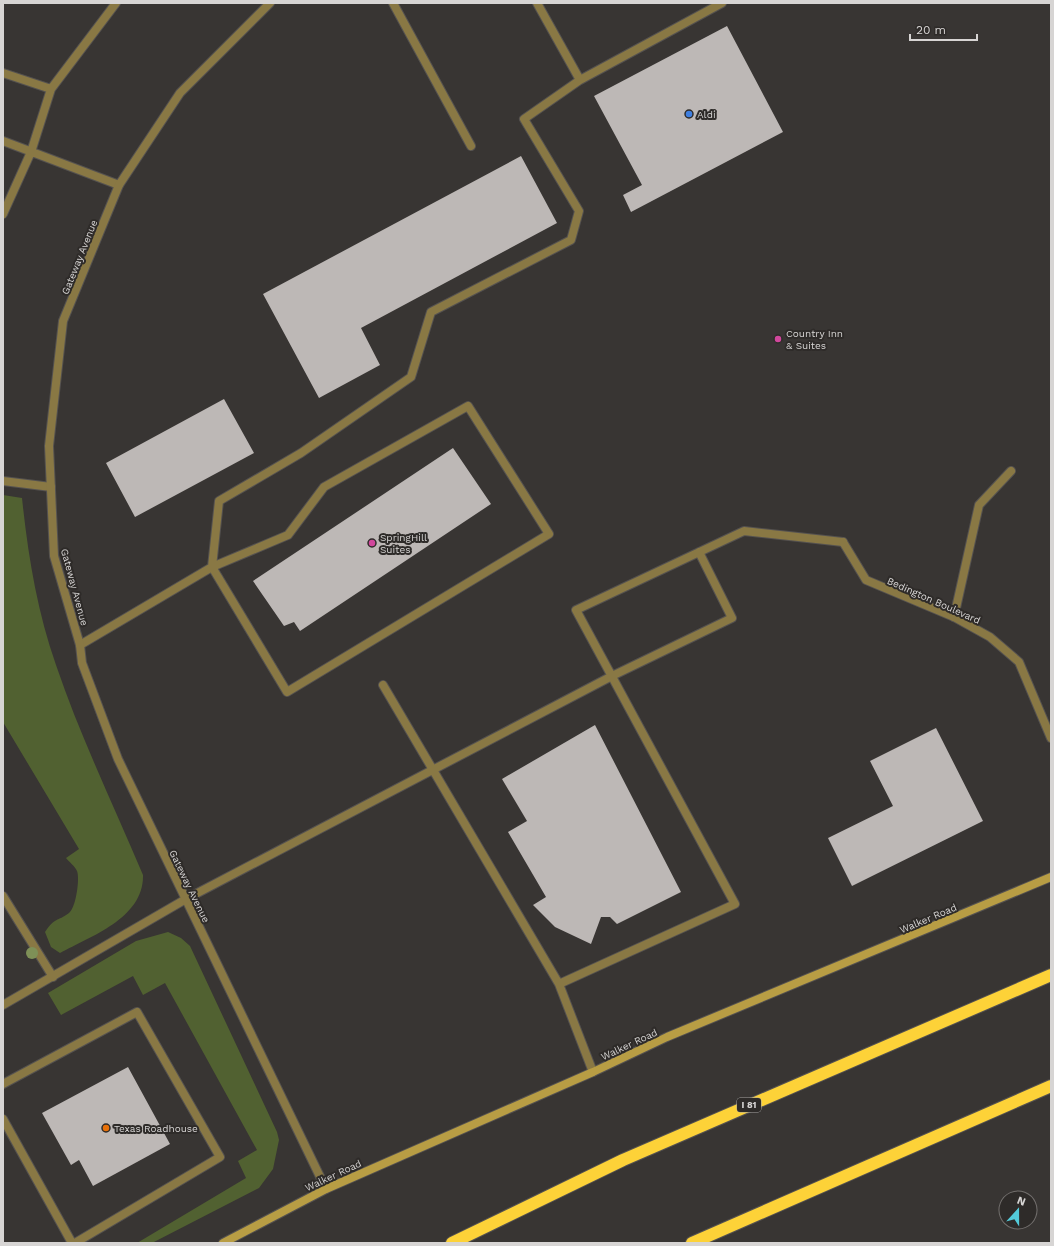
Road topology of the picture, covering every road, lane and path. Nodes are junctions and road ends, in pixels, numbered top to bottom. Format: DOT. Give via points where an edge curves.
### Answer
graph roads {
  1 [pos="116,3"];
  2 [pos="270,3"];
  3 [pos="393,3"];
  4 [pos="537,3"];
  5 [pos="722,3"];
  6 [pos="3,73"];
  7 [pos="580,80"];
  8 [pos="51,89"];
  9 [pos="3,141"];
  10 [pos="471,146"];
  11 [pos="31,152"];
  12 [pos="120,185"];
  13 [pos="3,214"];
  14 [pos="1011,471"];
  15 [pos="3,481"];
  16 [pos="51,486"];
  17 [pos="699,552"];
  18 [pos="212,567"];
  19 [pos="954,617"];
  20 [pos="80,645"];
  21 [pos="612,676"];
  22 [pos="383,685"];
  23 [pos="1051,738"];
  24 [pos="433,770"];
  25 [pos="1051,877"];
  26 [pos="3,896"];
  27 [pos="186,899"];
  28 [pos="1051,975"];
  29 [pos="53,977"];
  30 [pos="559,984"];
  31 [pos="3,1005"];
  32 [pos="593,1072"];
  33 [pos="3,1084"];
  34 [pos="1051,1086"];
  35 [pos="3,1119"];
  36 [pos="326,1189"];
  37 [pos="74,1243"];
  38 [pos="223,1243"];
  39 [pos="452,1243"];
  40 [pos="692,1243"];
  1 -- 8 [label="street"];
  2 -- 12 [label="street, Gateway Avenue" via="180,93"];
  3 -- 10 [label="street"];
  4 -- 7 [label="street"];
  5 -- 7 [label="street"];
  6 -- 8 [label="street"];
  7 -- 18 [label="street" via="524,119 579,211 571,240 431,312 412,378 301,453 219,501"];
  8 -- 11 [label="street"];
  9 -- 11 [label="street"];
  11 -- 12 [label="street"];
  11 -- 13 [label="street"];
  12 -- 16 [label="street, Gateway Avenue" via="63,321 49,446"];
  14 -- 19 [label="street" via="979,505"];
  15 -- 16 [label="street"];
  16 -- 20 [label="street, Gateway Avenue" via="54,556"];
  17 -- 19 [label="street, Bedington Boulevard" via="744,532 843,542 866,580"];
  17 -- 21 [label="street" via="732,618"];
  17 -- 21 [label="street" via="576,610"];
  18 -- 18 [label="street" via="288,535 324,487 468,406 549,534 287,692"];
  18 -- 20 [label="street"];
  19 -- 23 [label="street, Bedington Boulevard" via="990,637 1019,662"];
  20 -- 27 [label="street, Gateway Avenue" via="82,663 118,759"];
  21 -- 24 [label="street"];
  21 -- 30 [label="street" via="735,904"];
  22 -- 24 [label="street"];
  24 -- 27 [label="street"];
  24 -- 30 [label="street"];
  25 -- 32 [label="main road, Walker Road" via="667,1037"];
  26 -- 29 [label="street"];
  27 -- 29 [label="street"];
  27 -- 36 [label="street, Gateway Avenue"];
  28 -- 39 [label="highway, I 81" via="623,1160"];
  29 -- 31 [label="street"];
  30 -- 32 [label="street"];
  32 -- 36 [label="main road, Walker Road"];
  33 -- 37 [label="street" via="137,1012 220,1157"];
  34 -- 40 [label="highway"];
  35 -- 37 [label="street"];
  36 -- 38 [label="main road, Walker Road"];
}
